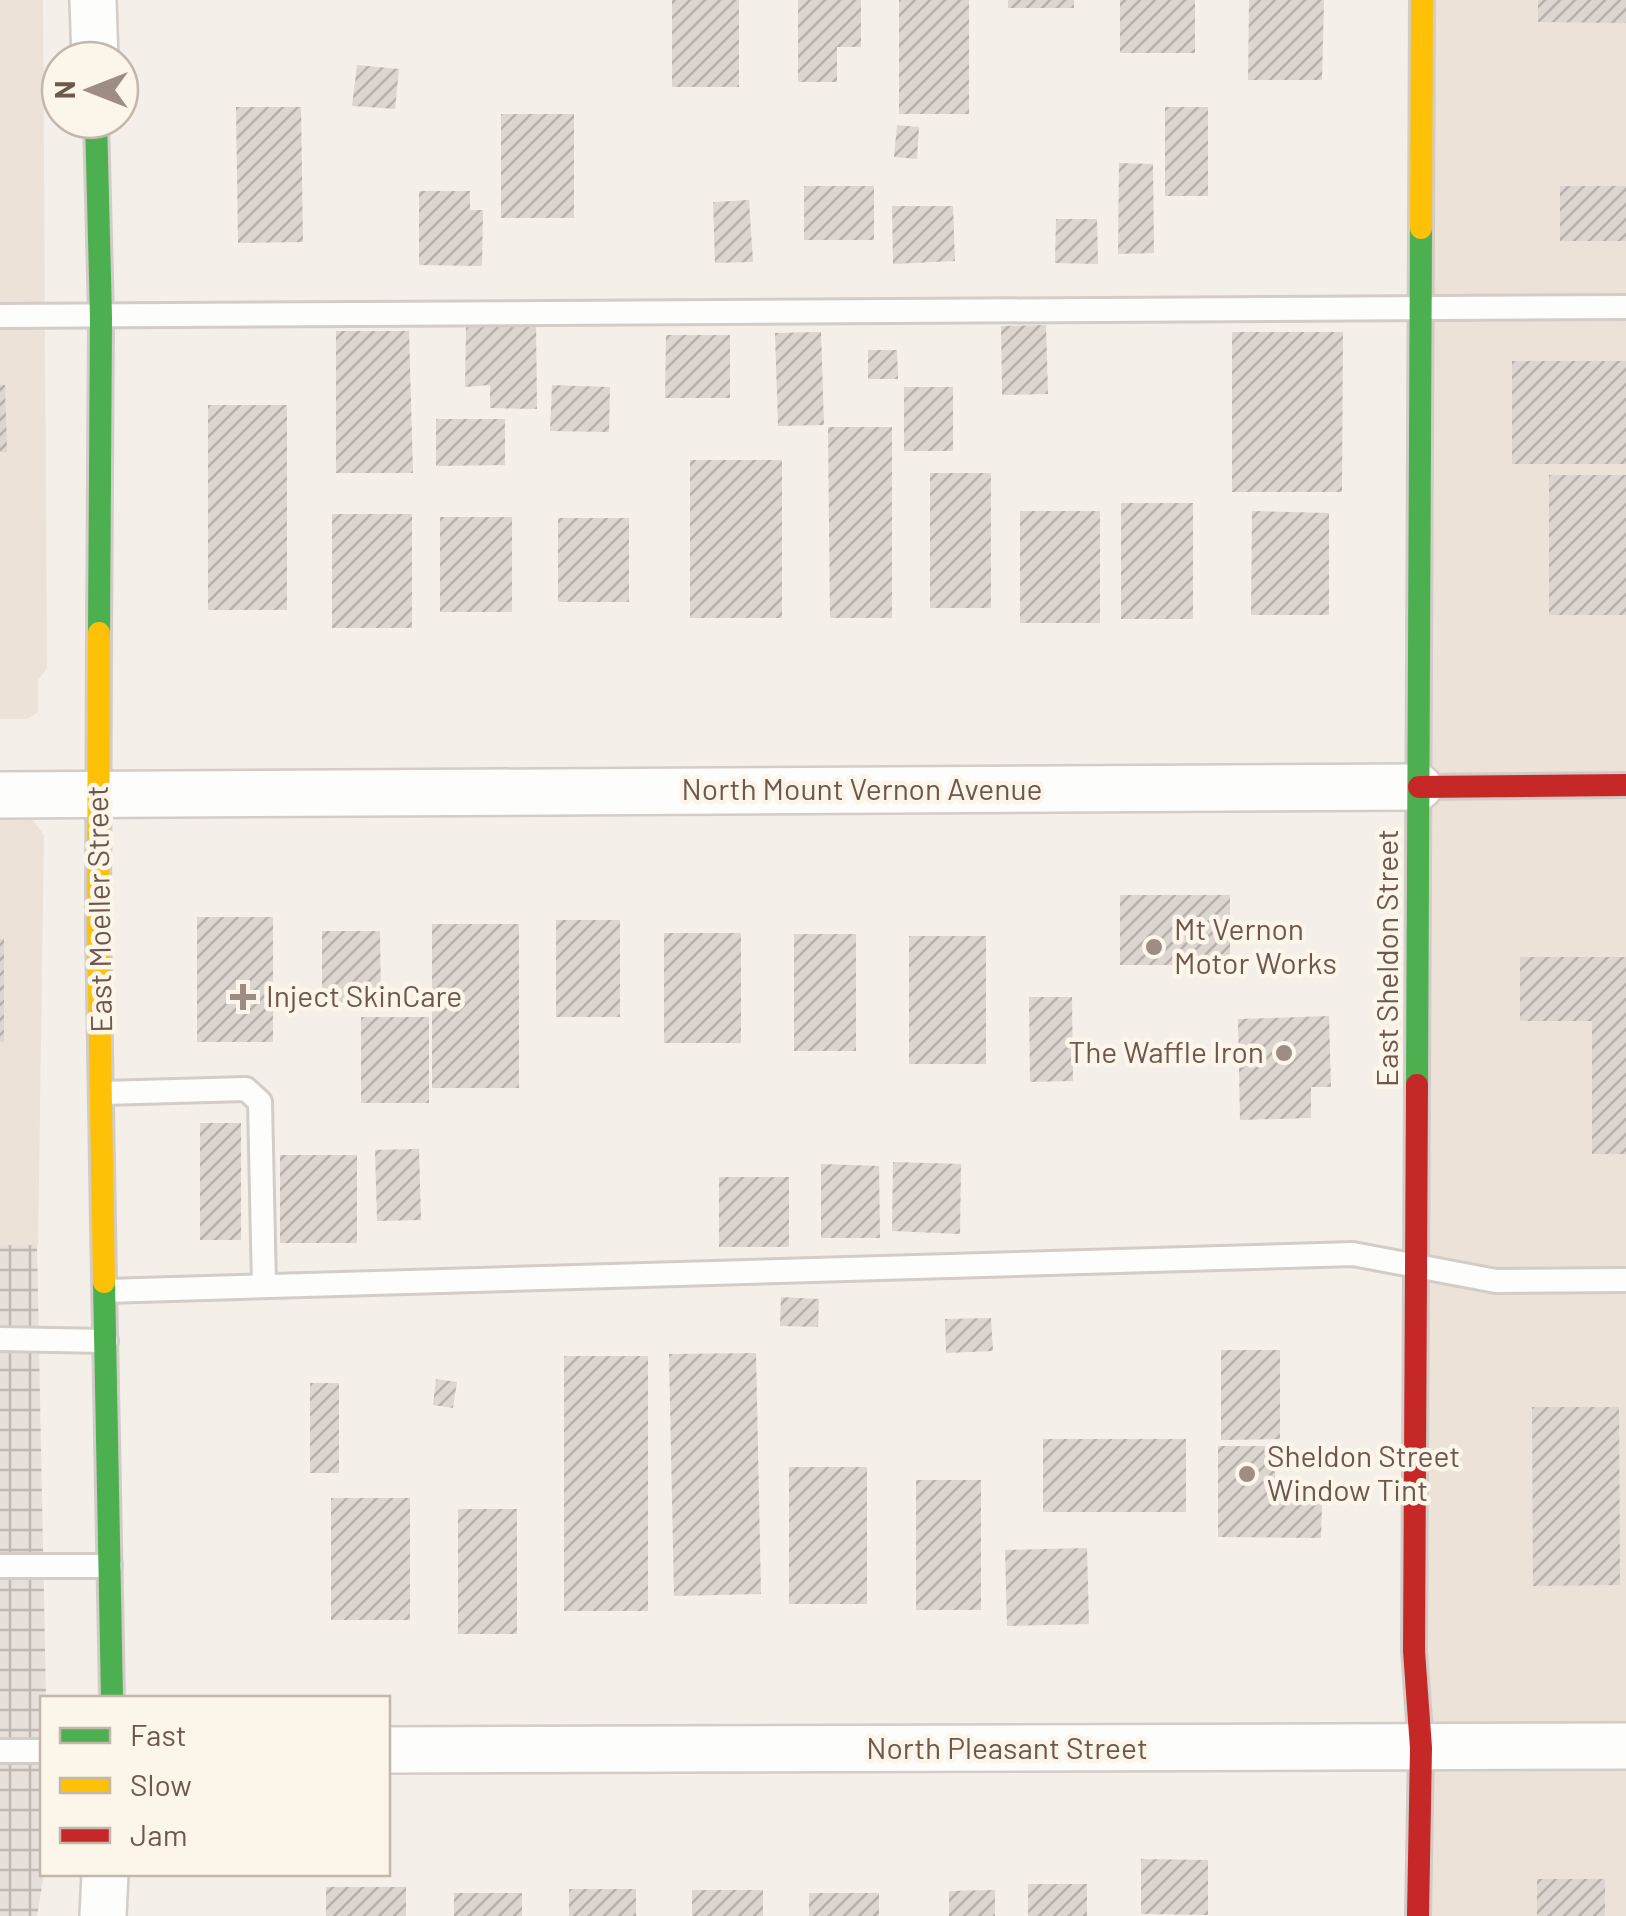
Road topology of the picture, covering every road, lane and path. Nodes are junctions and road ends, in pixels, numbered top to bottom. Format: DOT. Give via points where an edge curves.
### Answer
graph roads {
  1 [pos="93,0"];
  2 [pos="1422,0"];
  3 [pos="94,40"];
  4 [pos="97,140"];
  5 [pos="1626,307"];
  6 [pos="1421,311"];
  7 [pos="0,316"];
  8 [pos="101,317"];
  9 [pos="1626,785"];
  10 [pos="1419,787"];
  11 [pos="98,794"];
  12 [pos="0,795"];
  13 [pos="103,1093"];
  14 [pos="1416,1267"];
  15 [pos="1626,1280"];
  16 [pos="264,1286"];
  17 [pos="106,1291"];
  18 [pos="0,1338"];
  19 [pos="107,1341"];
  20 [pos="0,1566"];
  21 [pos="110,1566"];
  22 [pos="112,1696"];
  23 [pos="1626,1746"];
  24 [pos="1421,1748"];
  25 [pos="0,1750"];
  26 [pos="390,1750"];
  27 [pos="40,1751"];
  28 [pos="105,1876"];
  29 [pos="103,1916"];
  30 [pos="1418,1916"];
  1 -- 3 [label="street"];
  2 -- 6 [label="main road, East Sheldon Street"];
  4 -- 8 [label="main road, East Moeller Street"];
  5 -- 6 [label="lane"];
  6 -- 8 [label="lane"];
  6 -- 10 [label="main road, East Sheldon Street"];
  7 -- 8 [label="lane"];
  8 -- 11 [label="main road, East Moeller Street"];
  9 -- 10 [label="main road, North Mount Vernon Avenue"];
  10 -- 11 [label="street, North Mount Vernon Avenue"];
  10 -- 14 [label="main road, East Sheldon Street"];
  11 -- 12 [label="street, North Mount Vernon Avenue"];
  11 -- 13 [label="main road, East Moeller Street"];
  13 -- 16 [label="lane" via="246,1089 260,1102"];
  13 -- 17 [label="main road, East Moeller Street"];
  14 -- 15 [label="lane" via="1496,1281"];
  14 -- 16 [label="lane" via="1353,1254"];
  14 -- 24 [label="main road, East Sheldon Street" via="1414,1651"];
  16 -- 17 [label="lane"];
  17 -- 19 [label="main road, East Moeller Street"];
  18 -- 19 [label="lane"];
  19 -- 21 [label="main road, East Moeller Street"];
  20 -- 21 [label="lane"];
  21 -- 22 [label="main road, East Moeller Street"];
  23 -- 24 [label="street, North Pleasant Street"];
  24 -- 26 [label="street, North Pleasant Street"];
  24 -- 30 [label="main road, East Sheldon Street"];
  25 -- 27 [label="lane"];
  28 -- 29 [label="street"];
}
